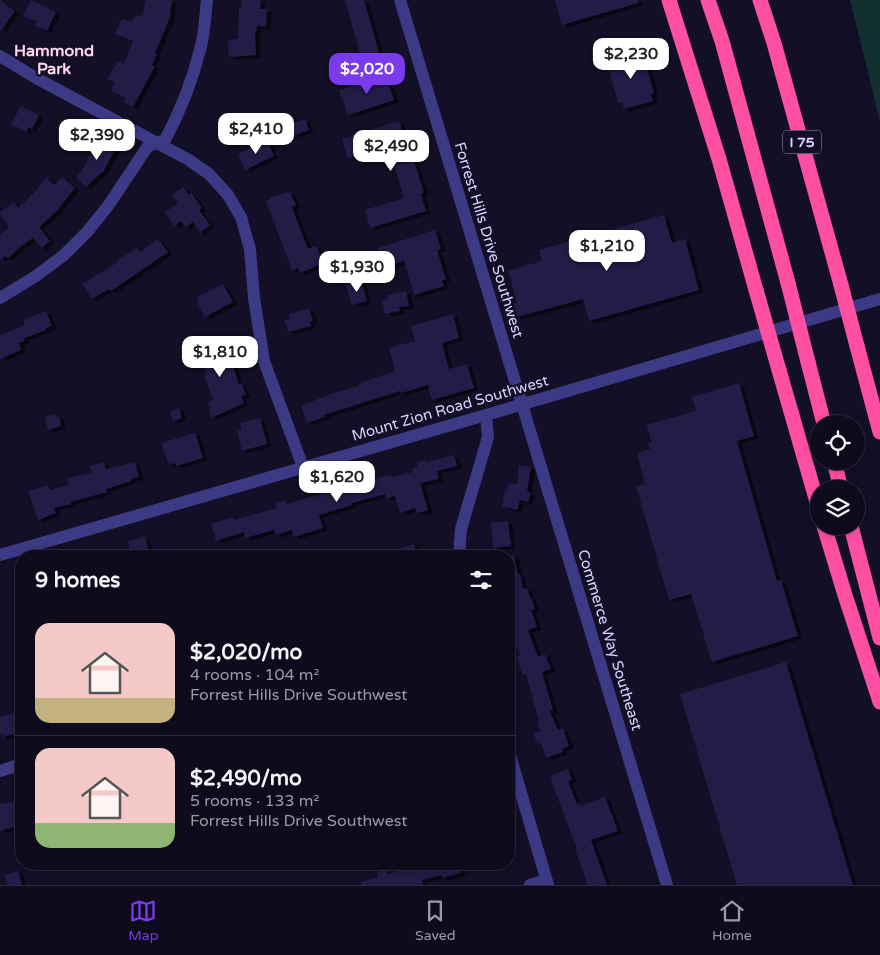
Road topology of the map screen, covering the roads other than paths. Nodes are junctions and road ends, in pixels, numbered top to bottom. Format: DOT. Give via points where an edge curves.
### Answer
graph roads {
  1 [pos="207,0"];
  2 [pos="400,0"];
  3 [pos="669,0"];
  4 [pos="708,0"];
  5 [pos="760,0"];
  6 [pos="0,56"];
  7 [pos="157,143"];
  8 [pos="0,298"];
  9 [pos="880,299"];
  10 [pos="521,404"];
  11 [pos="486,415"];
  12 [pos="822,415"];
  13 [pos="880,432"];
  14 [pos="303,467"];
  15 [pos="811,480"];
  16 [pos="827,535"];
  17 [pos="853,535"];
  18 [pos="17,550"];
  19 [pos="459,550"];
  20 [pos="15,551"];
  21 [pos="0,555"];
  22 [pos="880,638"];
  23 [pos="880,702"];
  24 [pos="15,766"];
  25 [pos="0,770"];
  26 [pos="515,773"];
  27 [pos="547,883"];
  28 [pos="530,885"];
  29 [pos="666,885"];
  1 -- 7 [label="street" via="202,44 191,83 165,140"];
  2 -- 10 [label="street, Forrest Hills Drive Southwest"];
  3 -- 15 [label="highway, bridge" via="719,159"];
  4 -- 12 [label="highway, bridge" via="722,41"];
  5 -- 13 [label="highway, I 75, bridge"];
  6 -- 7 [label="street"];
  7 -- 8 [label="street" via="148,146 108,206 64,255"];
  7 -- 14 [label="street" via="209,174 228,195 240,217 250,248 264,361"];
  9 -- 10 [label="street, Mount Zion Road Southwest"];
  10 -- 11 [label="street, Mount Zion Road Southwest"];
  10 -- 29 [label="street, Commerce Way Southeast"];
  11 -- 14 [label="street, Mount Zion Road Southwest"];
  11 -- 19 [label="street" via="488,437 461,529"];
  14 -- 18 [label="street, Mount Zion Road Southwest"];
  16 -- 23 [label="highway"];
  17 -- 22 [label="highway"];
  20 -- 21 [label="street, Mount Zion Road Southwest"];
  24 -- 25 [label="street"];
  26 -- 27 [label="street"];
  27 -- 28 [label="street"];
}
